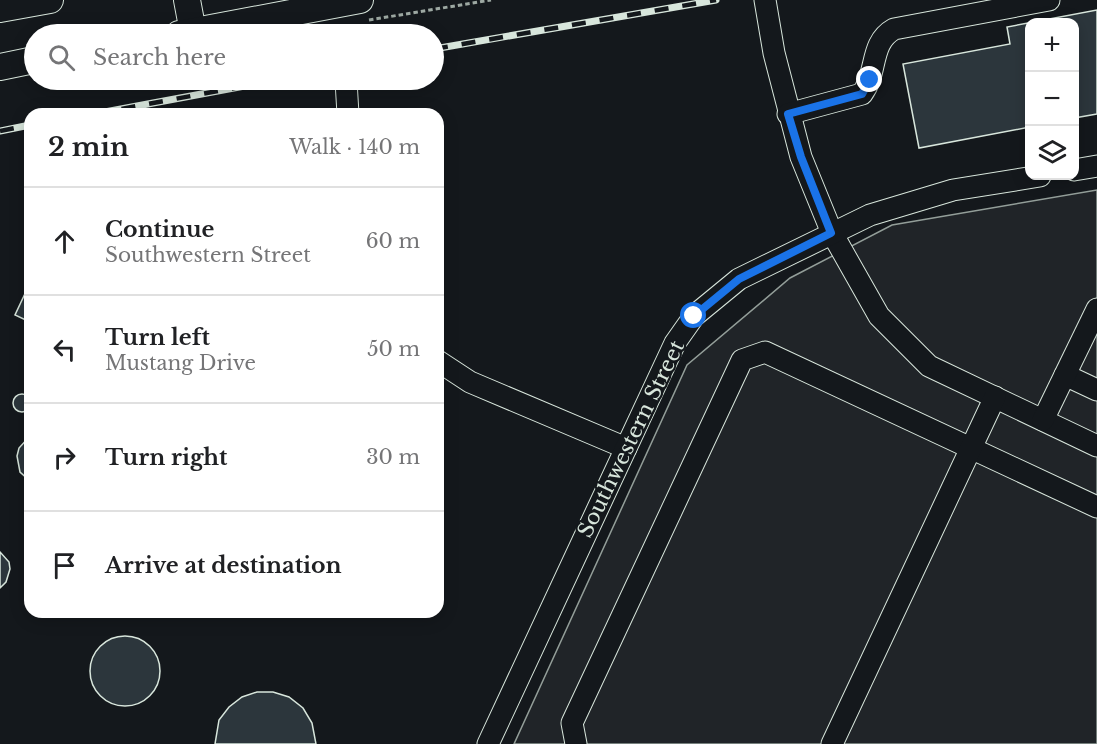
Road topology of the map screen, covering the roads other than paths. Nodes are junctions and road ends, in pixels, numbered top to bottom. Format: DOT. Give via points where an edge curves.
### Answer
graph roads {
  1 [pos="50,0"];
  2 [pos="187,0"];
  3 [pos="765,0"];
  4 [pos="1049,0"];
  5 [pos="0,9"];
  6 [pos="361,11"];
  7 [pos="186,24"];
  8 [pos="258,24"];
  9 [pos="24,62"];
  10 [pos="0,67"];
  11 [pos="347,90"];
  12 [pos="348,108"];
  13 [pos="788,114"];
  14 [pos="1097,166"];
  15 [pos="1079,169"];
  16 [pos="1025,178"];
  17 [pos="831,233"];
  18 [pos="1097,309"];
  19 [pos="444,365"];
  20 [pos="1065,375"];
  21 [pos="1097,390"];
  22 [pos="995,398"];
  23 [pos="1043,420"];
  24 [pos="971,447"];
  25 [pos="1097,447"];
  26 [pos="626,448"];
  27 [pos="1097,507"];
  28 [pos="488,744"];
  29 [pos="576,744"];
  30 [pos="832,744"];
  1 -- 5 [label="main road"];
  2 -- 7 [label="main road"];
  3 -- 13 [label="street"];
  4 -- 13 [label="street" via="894,29 879,45 862,94"];
  6 -- 8 [label="main road"];
  9 -- 10 [label="main road"];
  11 -- 12 [label="street"];
  13 -- 17 [label="street"];
  14 -- 15 [label="street"];
  16 -- 17 [label="street, Southwestern Street" via="952,190 870,215"];
  17 -- 22 [label="street" via="879,316 929,366"];
  17 -- 26 [label="street, Southwestern Street" via="739,279 694,316 675,343"];
  18 -- 20 [label="street"];
  19 -- 26 [label="street" via="470,382"];
  20 -- 21 [label="street"];
  20 -- 23 [label="street"];
  22 -- 23 [label="street"];
  22 -- 24 [label="street"];
  23 -- 25 [label="street"];
  24 -- 27 [label="street"];
  24 -- 29 [label="street" via="765,352 742,360 572,723"];
  24 -- 30 [label="street"];
  26 -- 28 [label="street, Southwestern Street"];
}
